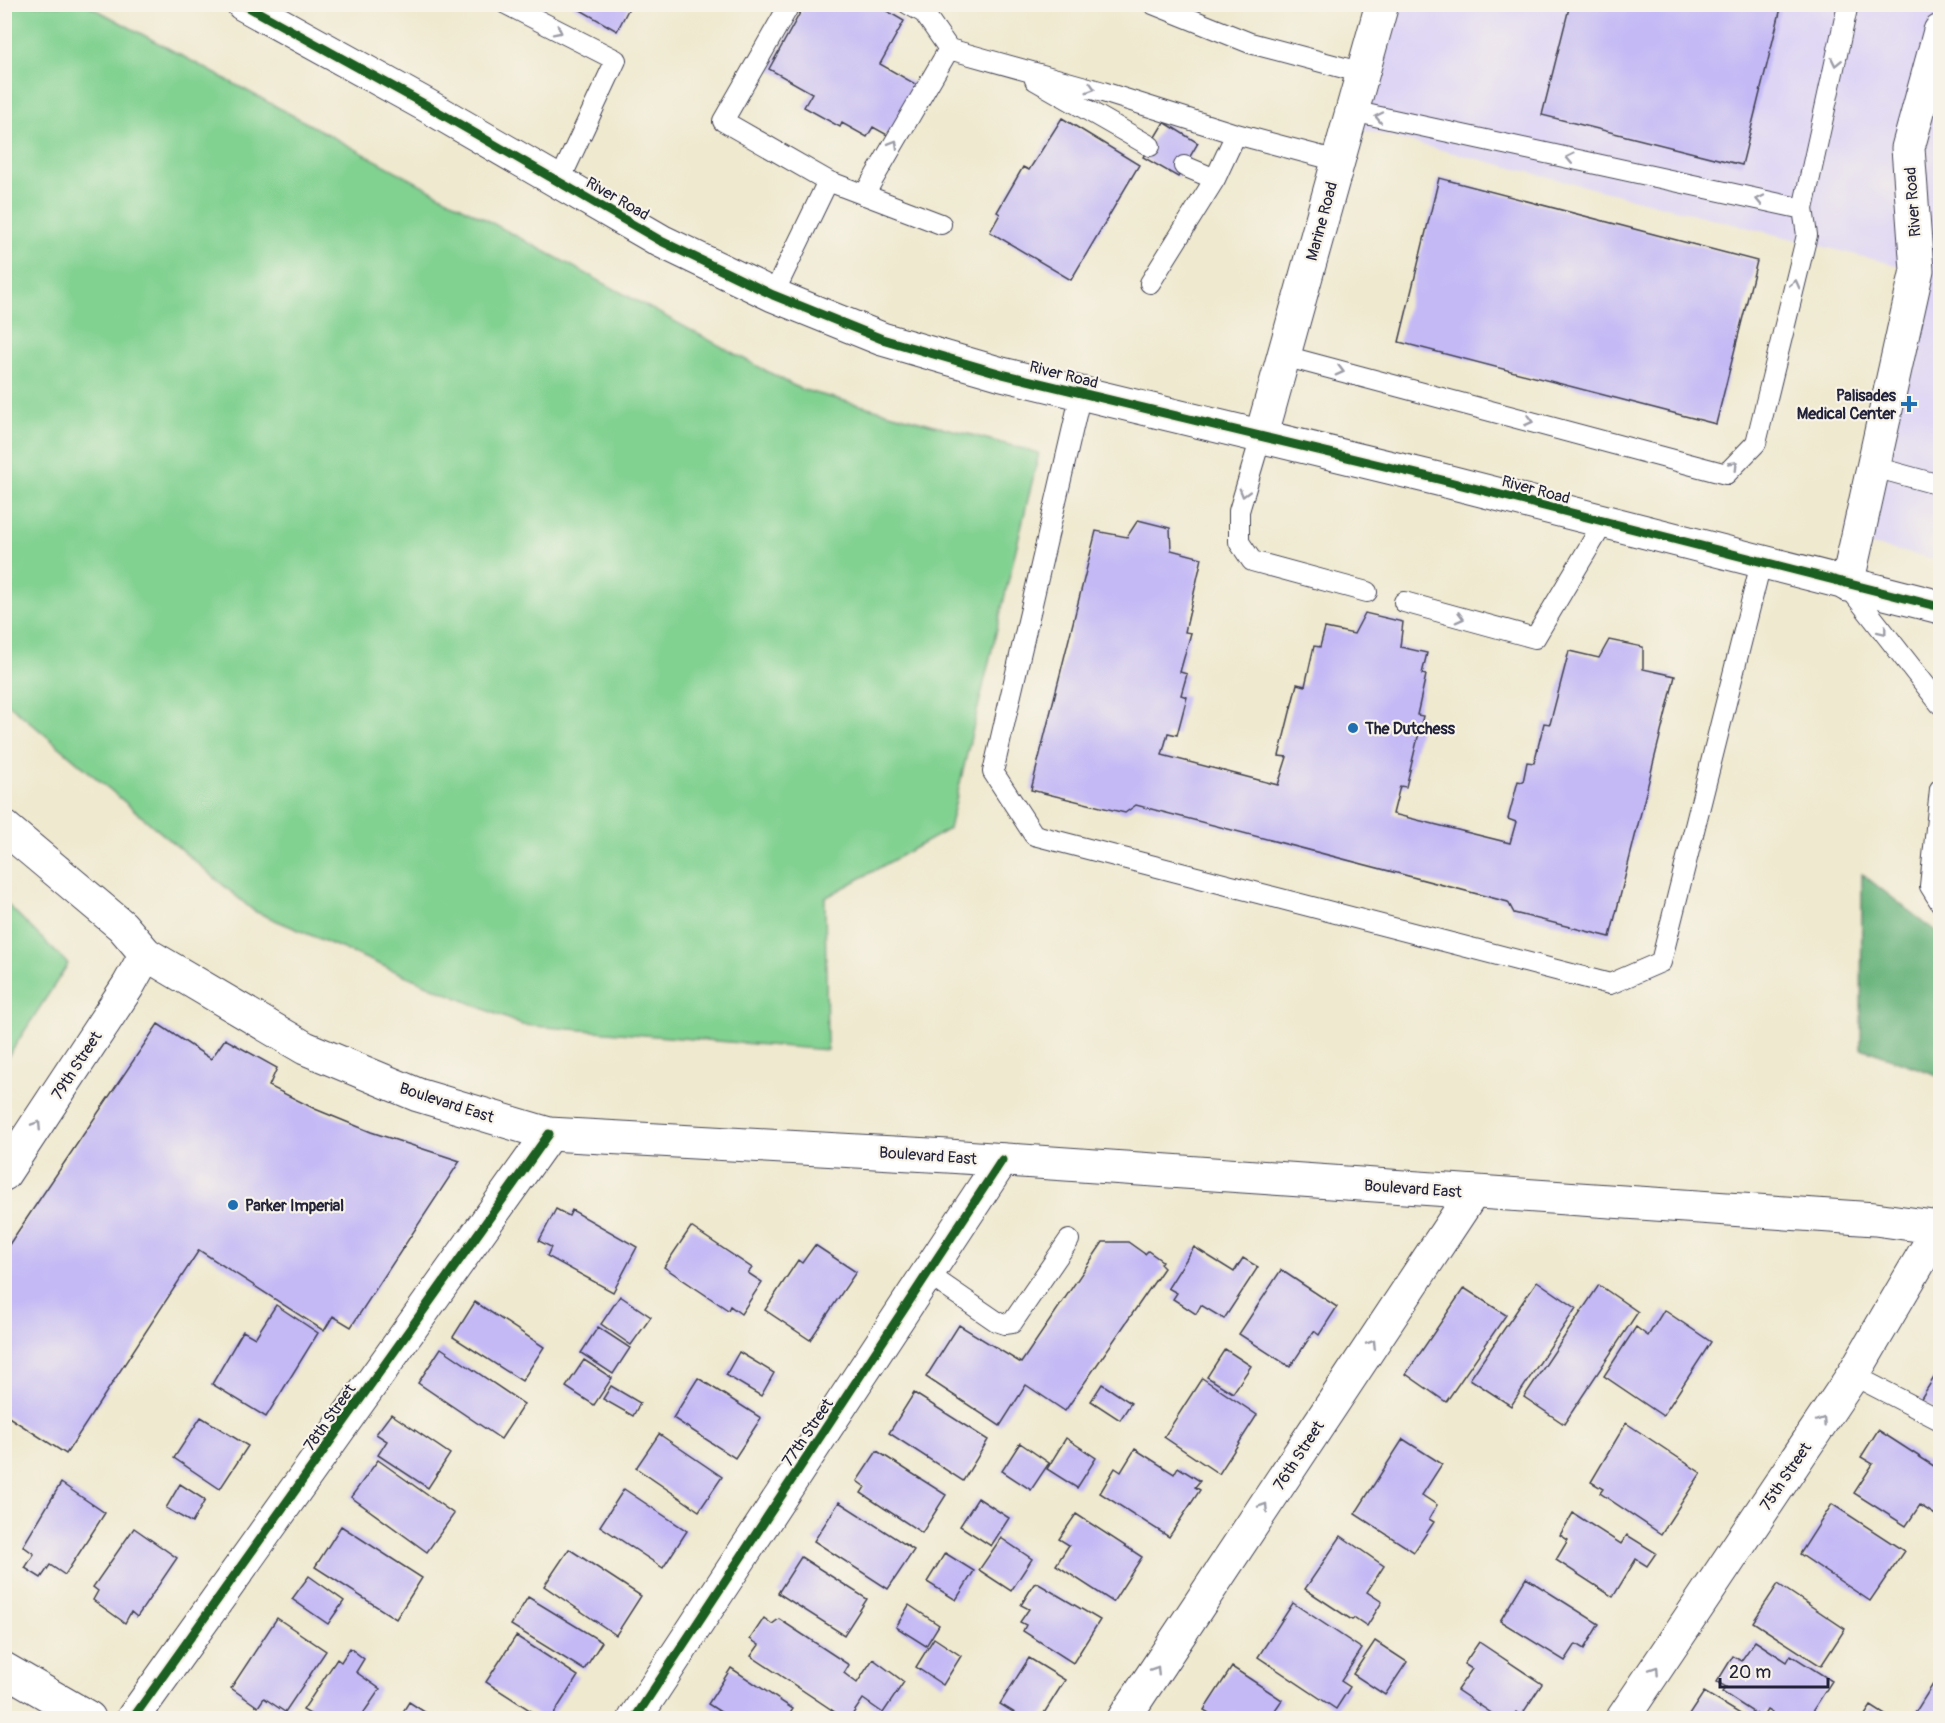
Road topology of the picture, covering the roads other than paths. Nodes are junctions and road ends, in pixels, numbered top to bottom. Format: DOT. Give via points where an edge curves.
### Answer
graph roads {
  1 [pos="243,4"];
  2 [pos="506,4"];
  3 [pos="790,4"];
  4 [pos="908,4"];
  5 [pos="1153,4"];
  6 [pos="1382,4"];
  7 [pos="1848,4"];
  8 [pos="1941,31"];
  9 [pos="949,49"];
  10 [pos="1009,66"];
  11 [pos="1362,73"];
  12 [pos="1352,111"];
  13 [pos="1236,134"];
  14 [pos="1150,146"];
  15 [pos="1338,161"];
  16 [pos="1184,166"];
  17 [pos="1215,178"];
  18 [pos="828,181"];
  19 [pos="559,182"];
  20 [pos="864,195"];
  21 [pos="1803,209"];
  22 [pos="941,224"];
  23 [pos="1150,284"];
  24 [pos="773,295"];
  25 [pos="1284,356"];
  26 [pos="1081,393"];
  27 [pos="1261,437"];
  28 [pos="1874,467"];
  29 [pos="1941,485"];
  30 [pos="1604,522"];
  31 [pos="1761,563"];
  32 [pos="1846,585"];
  33 [pos="1366,592"];
  34 [pos="1404,602"];
  35 [pos="1941,607"];
  36 [pos="1941,704"];
  37 [pos="1941,789"];
  38 [pos="6,829"];
  39 [pos="1941,902"];
  40 [pos="146,954"];
  41 [pos="549,1134"];
  42 [pos="1002,1160"];
  43 [pos="4,1174"];
  44 [pos="1473,1192"];
  45 [pos="1940,1228"];
  46 [pos="1069,1240"];
  47 [pos="929,1275"];
  48 [pos="1853,1376"];
  49 [pos="1941,1420"];
  50 [pos="4,1669"];
  51 [pos="89,1719"];
  52 [pos="133,1719"];
  53 [pos="635,1719"];
  54 [pos="1124,1719"];
  55 [pos="1623,1719"];
  1 -- 19 [label="street, River Road"];
  2 -- 19 [label="lane, one-way" via="616,60"];
  3 -- 18 [label="lane" via="723,121"];
  4 -- 9 [label="lane" via="924,13"];
  5 -- 11 [label="lane" via="1250,43"];
  6 -- 11 [label="street, Marine Road"];
  7 -- 21 [label="lane, one-way"];
  8 -- 28 [label="street, River Road" via="1908,148 1917,270"];
  9 -- 10 [label="lane"];
  20 -- 9 [label="lane, one-way"];
  10 -- 13 [label="lane, one-way"];
  10 -- 14 [label="lane"];
  11 -- 12 [label="street, Marine Road"];
  12 -- 15 [label="street, Marine Road"];
  21 -- 12 [label="lane, one-way"];
  13 -- 15 [label="lane"];
  13 -- 17 [label="lane"];
  15 -- 25 [label="street, Marine Road"];
  16 -- 17 [label="lane"];
  17 -- 23 [label="lane"];
  18 -- 20 [label="lane"];
  18 -- 24 [label="lane"];
  19 -- 24 [label="street, River Road" via="661,241"];
  20 -- 22 [label="lane"];
  25 -- 21 [label="lane, one-way" via="1725,474 1756,443 1807,235"];
  24 -- 26 [label="street, River Road" via="882,339"];
  25 -- 27 [label="street, Marine Road"];
  26 -- 27 [label="street, River Road"];
  26 -- 31 [label="lane" via="993,771 1034,835 1610,984 1661,962"];
  27 -- 30 [label="street, River Road"];
  27 -- 33 [label="lane, one-way" via="1239,511 1239,542 1252,561"];
  28 -- 29 [label="lane"];
  28 -- 32 [label="street, River Road"];
  30 -- 31 [label="street, River Road"];
  34 -- 30 [label="lane, one-way" via="1535,638"];
  31 -- 32 [label="street, River Road"];
  32 -- 35 [label="street, River Road"];
  32 -- 36 [label="lane, one-way"];
  37 -- 39 [label="lane" via="1930,886"];
  38 -- 40 [label="street, Boulevard East" via="122,926"];
  40 -- 41 [label="street, Boulevard East" via="305,1048 417,1095"];
  43 -- 40 [label="street, 79th Street, one-way"];
  41 -- 42 [label="street, Boulevard East"];
  41 -- 52 [label="street, 78th Street"];
  42 -- 44 [label="street, Boulevard East"];
  42 -- 47 [label="street, 77th Street"];
  44 -- 45 [label="street, Boulevard East" via="1875,1219"];
  54 -- 44 [label="street, 76th Street, one-way"];
  45 -- 48 [label="street, 75th Street"];
  46 -- 47 [label="lane" via="1012,1323 996,1321"];
  47 -- 53 [label="street, 77th Street"];
  48 -- 49 [label="lane"];
  55 -- 48 [label="street, 75th Street, one-way"];
  50 -- 51 [label="street"];
}
